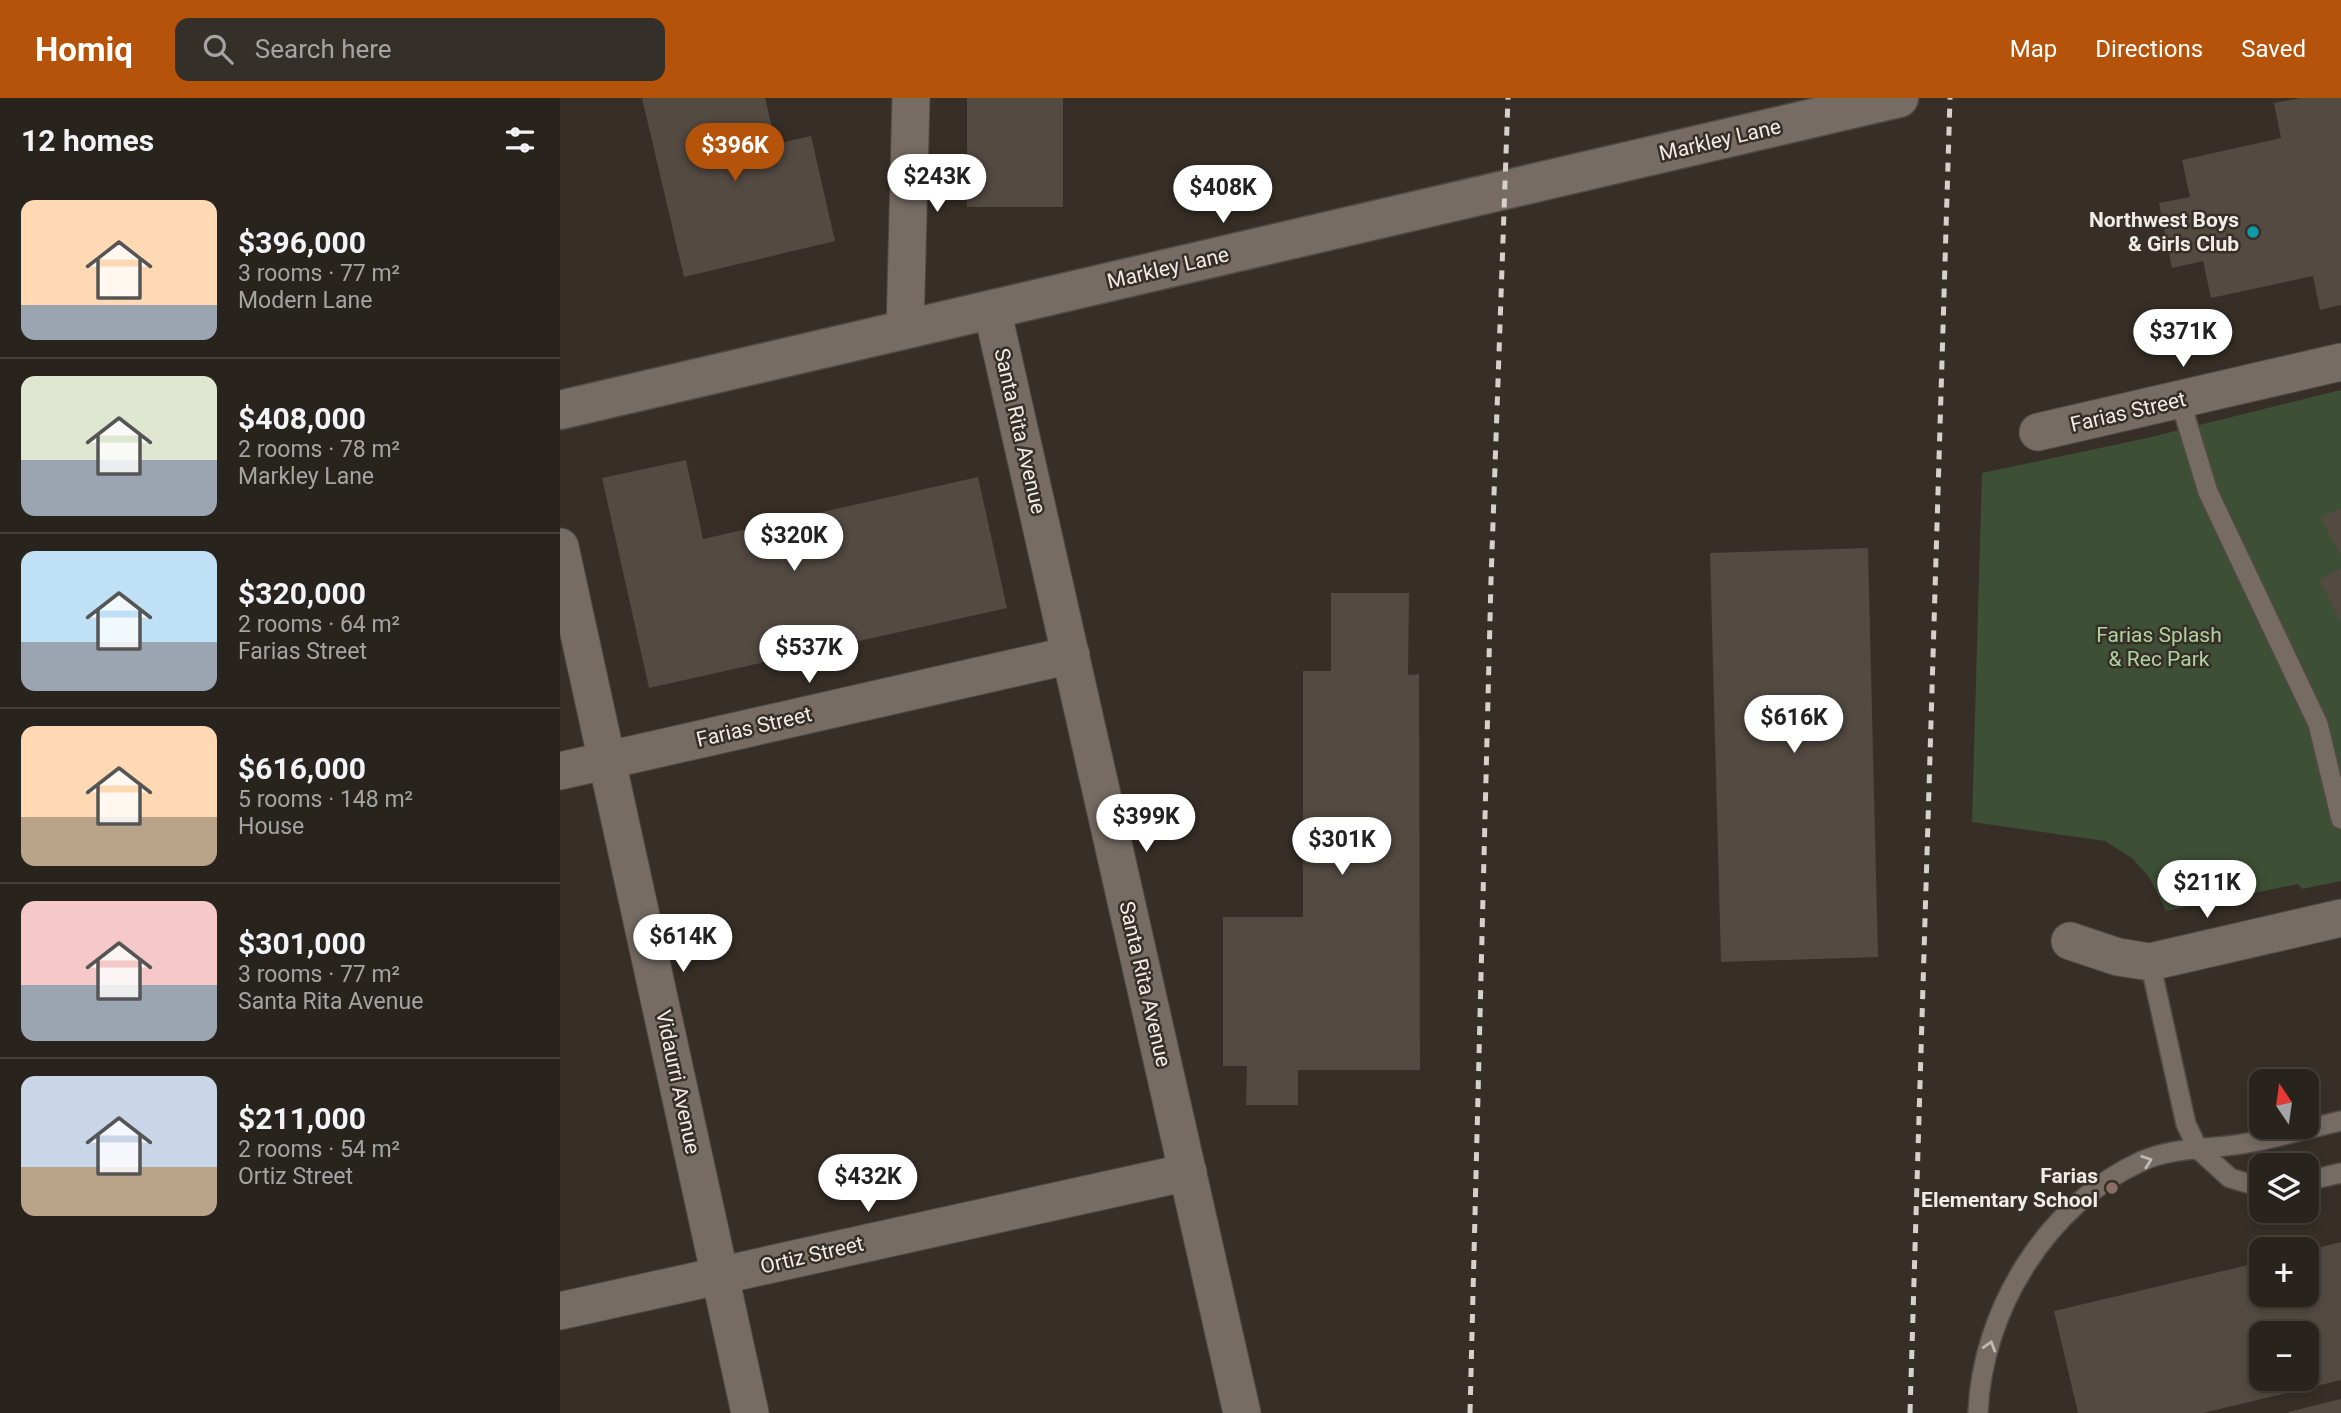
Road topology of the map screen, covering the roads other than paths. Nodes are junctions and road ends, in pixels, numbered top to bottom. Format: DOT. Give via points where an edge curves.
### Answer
graph roads {
  1 [pos="911,98"];
  2 [pos="1899,98"];
  3 [pos="992,309"];
  4 [pos="905,330"];
  5 [pos="2341,362"];
  6 [pos="2180,400"];
  7 [pos="560,410"];
  8 [pos="2038,432"];
  9 [pos="560,547"];
  10 [pos="1071,656"];
  11 [pos="607,760"];
  12 [pos="560,771"];
  13 [pos="2341,819"];
  14 [pos="2341,918"];
  15 [pos="2070,940"];
  16 [pos="2150,962"];
  17 [pos="2341,1121"];
  18 [pos="2198,1149"];
  19 [pos="1188,1172"];
  20 [pos="2341,1173"];
  21 [pos="2319,1178"];
  22 [pos="2249,1184"];
  23 [pos="720,1276"];
  24 [pos="560,1311"];
  25 [pos="750,1413"];
  26 [pos="1242,1413"];
  27 [pos="1978,1413"];
  1 -- 4 [label="street"];
  2 -- 3 [label="street, Markley Lane"];
  3 -- 4 [label="street, Markley Lane"];
  3 -- 10 [label="street, Santa Rita Avenue"];
  4 -- 7 [label="street, Markley Lane"];
  5 -- 6 [label="street, Farias Street"];
  6 -- 8 [label="street, Farias Street"];
  6 -- 13 [label="lane" via="2208,492 2318,724"];
  9 -- 11 [label="street, Vidaurri Avenue"];
  10 -- 11 [label="street, Farias Street"];
  10 -- 19 [label="street, Santa Rita Avenue"];
  11 -- 12 [label="street, Farias Street"];
  11 -- 23 [label="street, Vidaurri Avenue"];
  14 -- 16 [label="street"];
  15 -- 16 [label="street" via="2118,957"];
  16 -- 18 [label="lane" via="2186,1124"];
  17 -- 18 [label="lane"];
  18 -- 22 [label="lane" via="2230,1178"];
  27 -- 18 [label="lane, one-way" via="1996,1325 2011,1288 2034,1252 2068,1213 2100,1187 2143,1160"];
  19 -- 23 [label="street, Ortiz Street"];
  19 -- 26 [label="street, Santa Rita Avenue"];
  20 -- 21 [label="lane"];
  23 -- 24 [label="street, Ortiz Street"];
  23 -- 25 [label="street, Vidaurri Avenue"];
}
